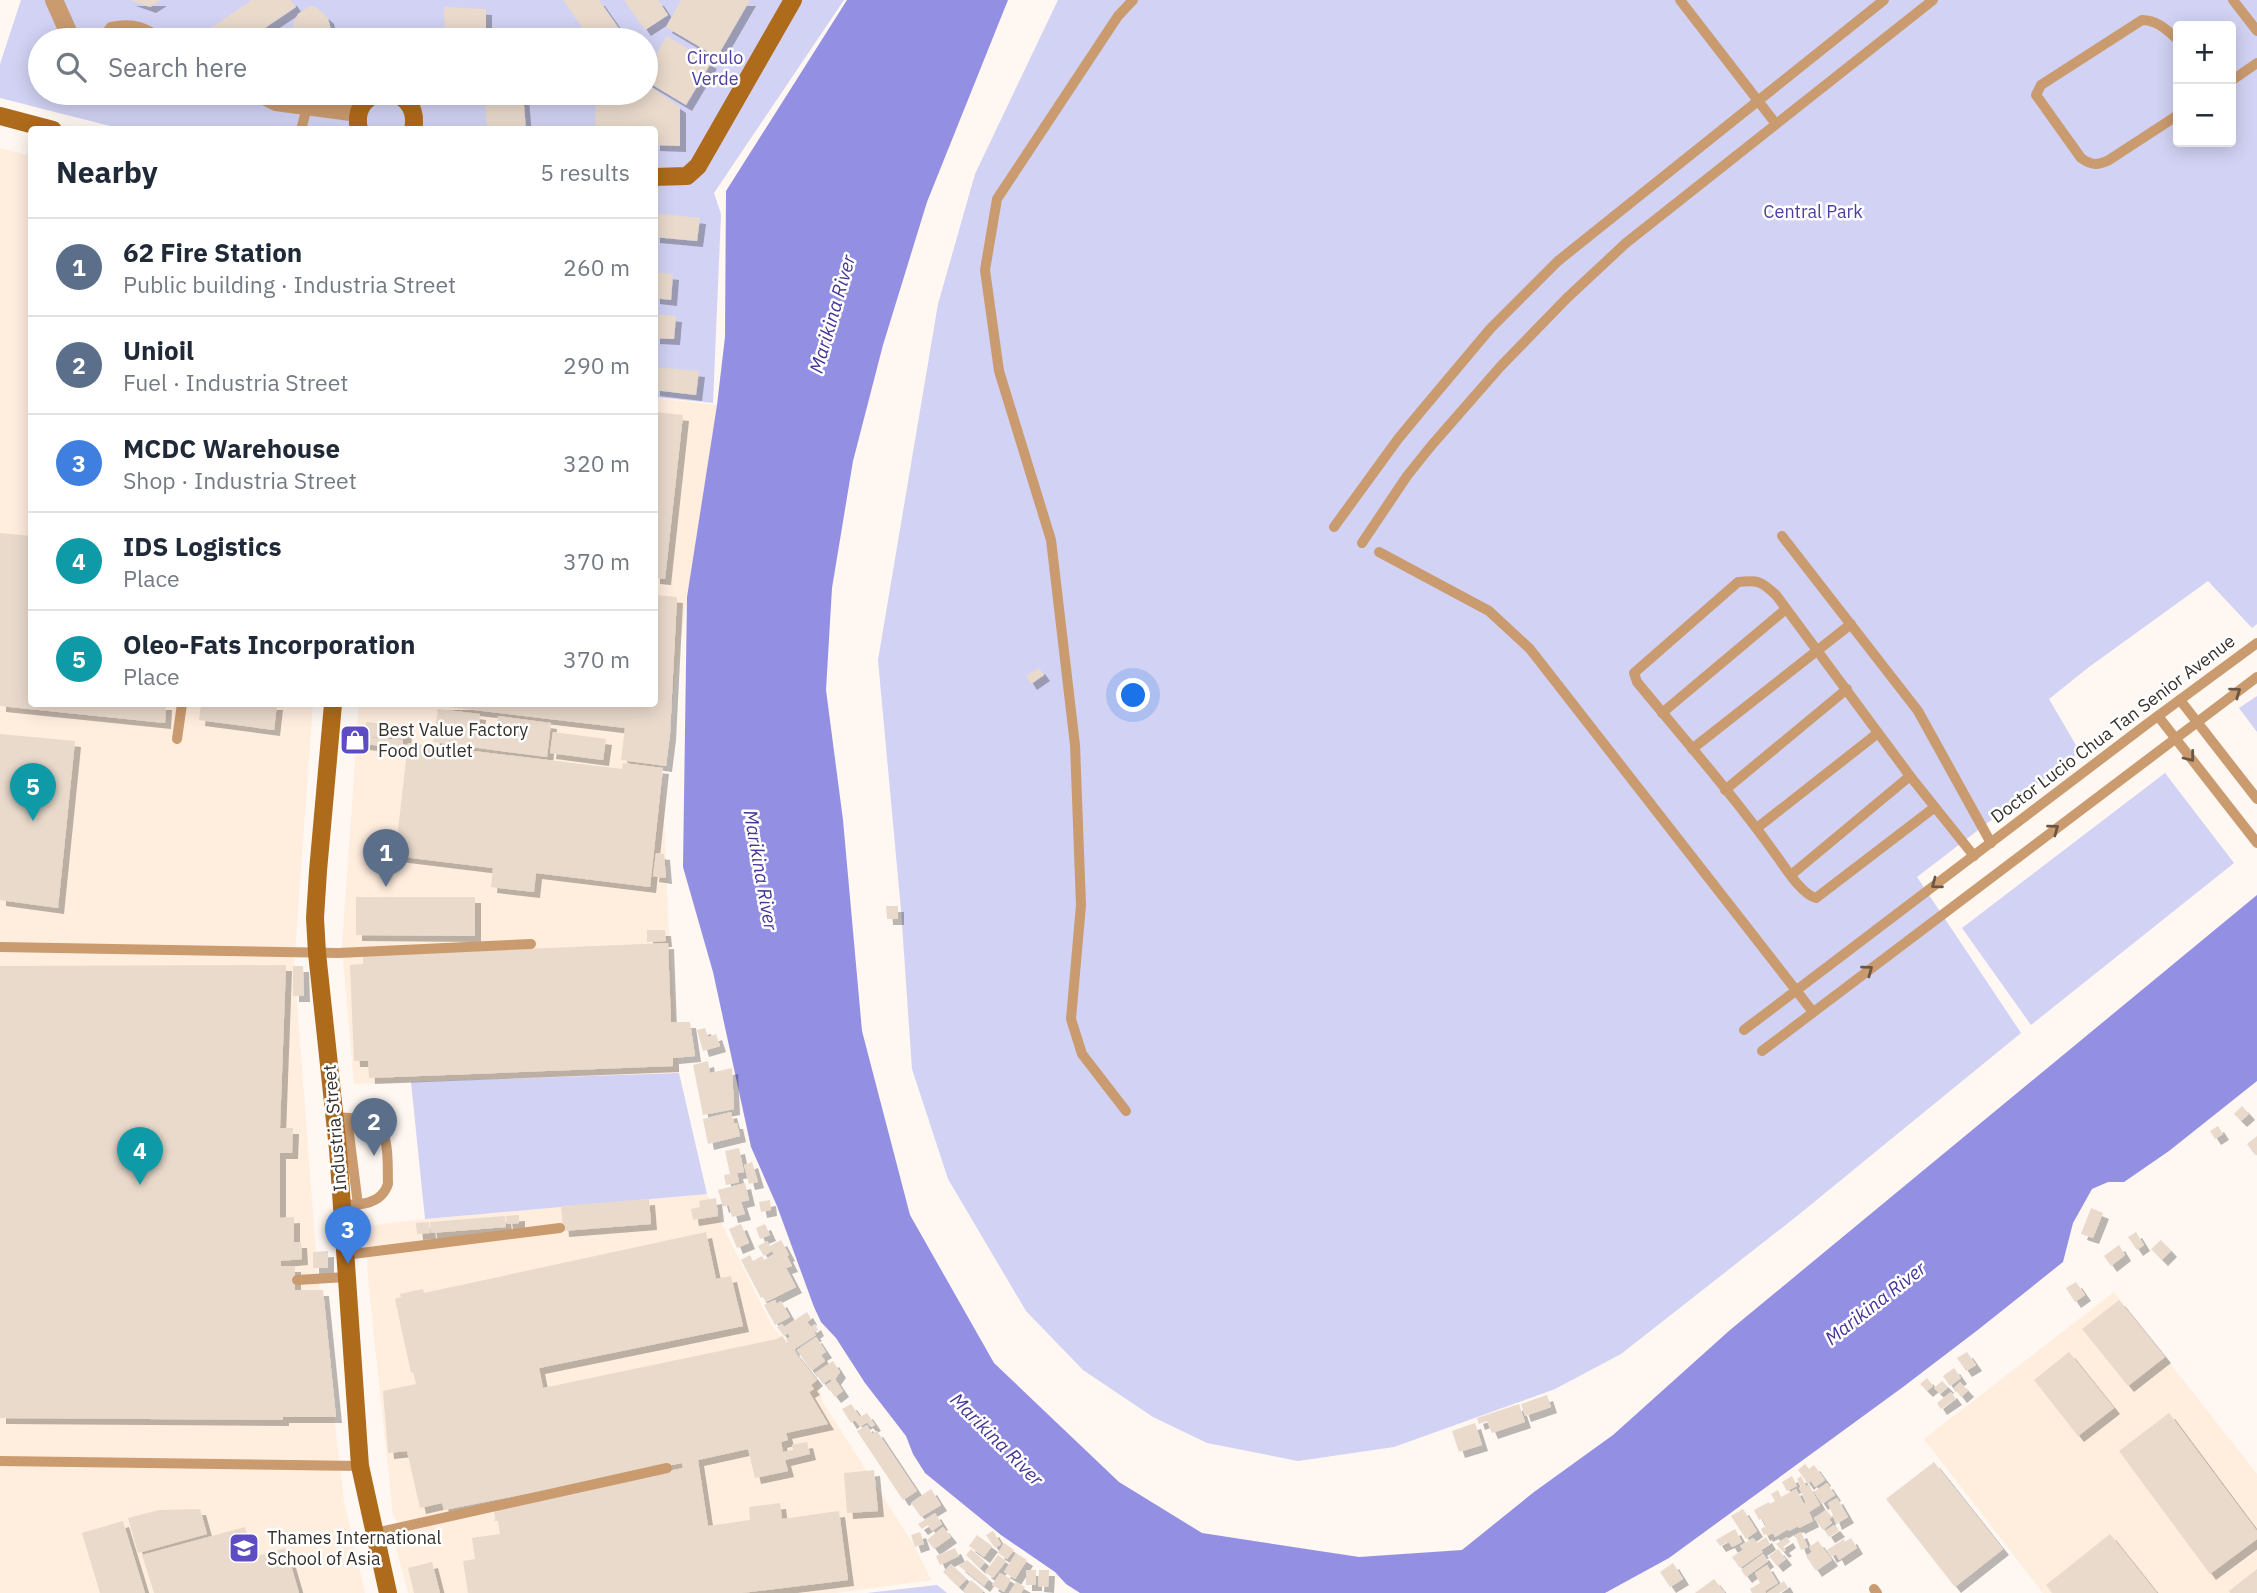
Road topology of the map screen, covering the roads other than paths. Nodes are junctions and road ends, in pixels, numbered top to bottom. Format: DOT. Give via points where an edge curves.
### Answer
graph roads {
  1 [pos="54,0"];
  2 [pos="793,0"];
  3 [pos="1133,0"];
  4 [pos="1680,0"];
  5 [pos="1885,0"];
  6 [pos="1933,0"];
  7 [pos="2233,0"];
  8 [pos="66,28"];
  9 [pos="110,28"];
  10 [pos="144,28"];
  11 [pos="2257,31"];
  12 [pos="2173,36"];
  13 [pos="2257,63"];
  14 [pos="2236,78"];
  15 [pos="1758,100"];
  16 [pos="301,105"];
  17 [pos="410,105"];
  18 [pos="307,107"];
  19 [pos="0,116"];
  20 [pos="2173,118"];
  21 [pos="359,121"];
  22 [pos="1776,124"];
  23 [pos="38,126"];
  24 [pos="302,126"];
  25 [pos="414,126"];
  26 [pos="658,177"];
  27 [pos="1335,527"];
  28 [pos="1782,536"];
  29 [pos="1362,543"];
  30 [pos="1379,552"];
  31 [pos="1786,609"];
  32 [pos="1851,624"];
  33 [pos="2257,643"];
  34 [pos="1816,650"];
  35 [pos="2257,677"];
  36 [pos="1847,689"];
  37 [pos="2179,700"];
  38 [pos="182,707"];
  39 [pos="333,707"];
  40 [pos="1662,713"];
  41 [pos="2158,716"];
  42 [pos="2196,721"];
  43 [pos="1878,733"];
  44 [pos="2175,737"];
  45 [pos="177,739"];
  46 [pos="1692,749"];
  47 [pos="1910,776"];
  48 [pos="1725,790"];
  49 [pos="2255,795"];
  50 [pos="1935,807"];
  51 [pos="1758,828"];
  52 [pos="2257,842"];
  53 [pos="1991,844"];
  54 [pos="1974,856"];
  55 [pos="1791,875"];
  56 [pos="531,944"];
  57 [pos="0,947"];
  58 [pos="317,953"];
  59 [pos="1796,990"];
  60 [pos="1813,1012"];
  61 [pos="1744,1030"];
  62 [pos="1762,1051"];
  63 [pos="1126,1111"];
  64 [pos="341,1118"];
  65 [pos="350,1205"];
  66 [pos="560,1228"];
  67 [pos="345,1255"];
  68 [pos="346,1277"];
  69 [pos="297,1280"];
  70 [pos="0,1461"];
  71 [pos="360,1466"];
  72 [pos="667,1468"];
  73 [pos="375,1533"];
  74 [pos="388,1593"];
  1 -- 8 [label="street"];
  2 -- 26 [label="street" via="698,166 687,176"];
  3 -- 63 [label="lane" via="997,199 985,270 999,372 1051,540 1075,745 1081,905 1071,1019 1082,1054"];
  4 -- 15 [label="lane"];
  5 -- 15 [label="lane"];
  6 -- 22 [label="lane"];
  7 -- 11 [label="lane"];
  9 -- 10 [label="lane"];
  12 -- 20 [label="lane" via="2151,20 2142,20 2041,85 2036,95 2089,164 2109,160"];
  13 -- 14 [label="lane"];
  15 -- 22 [label="lane"];
  15 -- 27 [label="lane" via="1558,261 1490,330 1422,410"];
  16 -- 18 [label="street"];
  17 -- 25 [label="street"];
  18 -- 21 [label="street"];
  18 -- 24 [label="lane"];
  19 -- 23 [label="street"];
  22 -- 29 [label="lane" via="1626,243 1532,333 1415,466"];
  28 -- 32 [label="lane"];
  30 -- 59 [label="lane" via="1489,611 1530,649"];
  31 -- 34 [label="lane"];
  31 -- 40 [label="lane"];
  31 -- 40 [label="lane" via="1765,585 1756,580 1738,582 1634,673"];
  32 -- 34 [label="lane"];
  32 -- 53 [label="lane" via="1919,711"];
  33 -- 37 [label="lane, Doctor Lucio Chua Tan Senior Avenue"];
  34 -- 36 [label="lane"];
  34 -- 46 [label="lane"];
  42 -- 35 [label="lane, one-way"];
  36 -- 43 [label="lane"];
  36 -- 48 [label="lane"];
  37 -- 41 [label="lane, Doctor Lucio Chua Tan Senior Avenue"];
  37 -- 42 [label="lane"];
  38 -- 45 [label="lane"];
  39 -- 58 [label="street, Industria Street" via="318,871"];
  40 -- 46 [label="lane"];
  41 -- 44 [label="lane"];
  41 -- 53 [label="lane, Doctor Lucio Chua Tan Senior Avenue"];
  42 -- 44 [label="lane"];
  42 -- 49 [label="lane"];
  43 -- 47 [label="lane"];
  43 -- 51 [label="lane"];
  44 -- 52 [label="lane, one-way"];
  60 -- 44 [label="lane, one-way"];
  46 -- 48 [label="lane"];
  47 -- 50 [label="lane"];
  47 -- 55 [label="lane"];
  48 -- 51 [label="lane"];
  50 -- 54 [label="lane"];
  50 -- 55 [label="lane" via="1816,898"];
  51 -- 55 [label="lane"];
  53 -- 54 [label="lane, Doctor Lucio Chua Tan Senior Avenue"];
  54 -- 59 [label="lane, Doctor Lucio Chua Tan Senior Avenue, one-way"];
  56 -- 58 [label="lane"];
  57 -- 58 [label="lane"];
  58 -- 64 [label="street, Industria Street"];
  59 -- 60 [label="lane"];
  59 -- 61 [label="lane, Doctor Lucio Chua Tan Senior Avenue"];
  60 -- 62 [label="lane"];
  64 -- 65 [label="street, Industria Street"];
  64 -- 65 [label="lane" via="370,1120 383,1130 386,1145 386,1191 368,1203"];
  65 -- 67 [label="street, Industria Street"];
  66 -- 67 [label="lane"];
  67 -- 68 [label="street, Industria Street"];
  68 -- 69 [label="lane"];
  68 -- 71 [label="street, Industria Street"];
  70 -- 71 [label="lane"];
  71 -- 73 [label="street, Industria Street"];
  72 -- 73 [label="lane"];
  73 -- 74 [label="street, Industria Street"];
}
